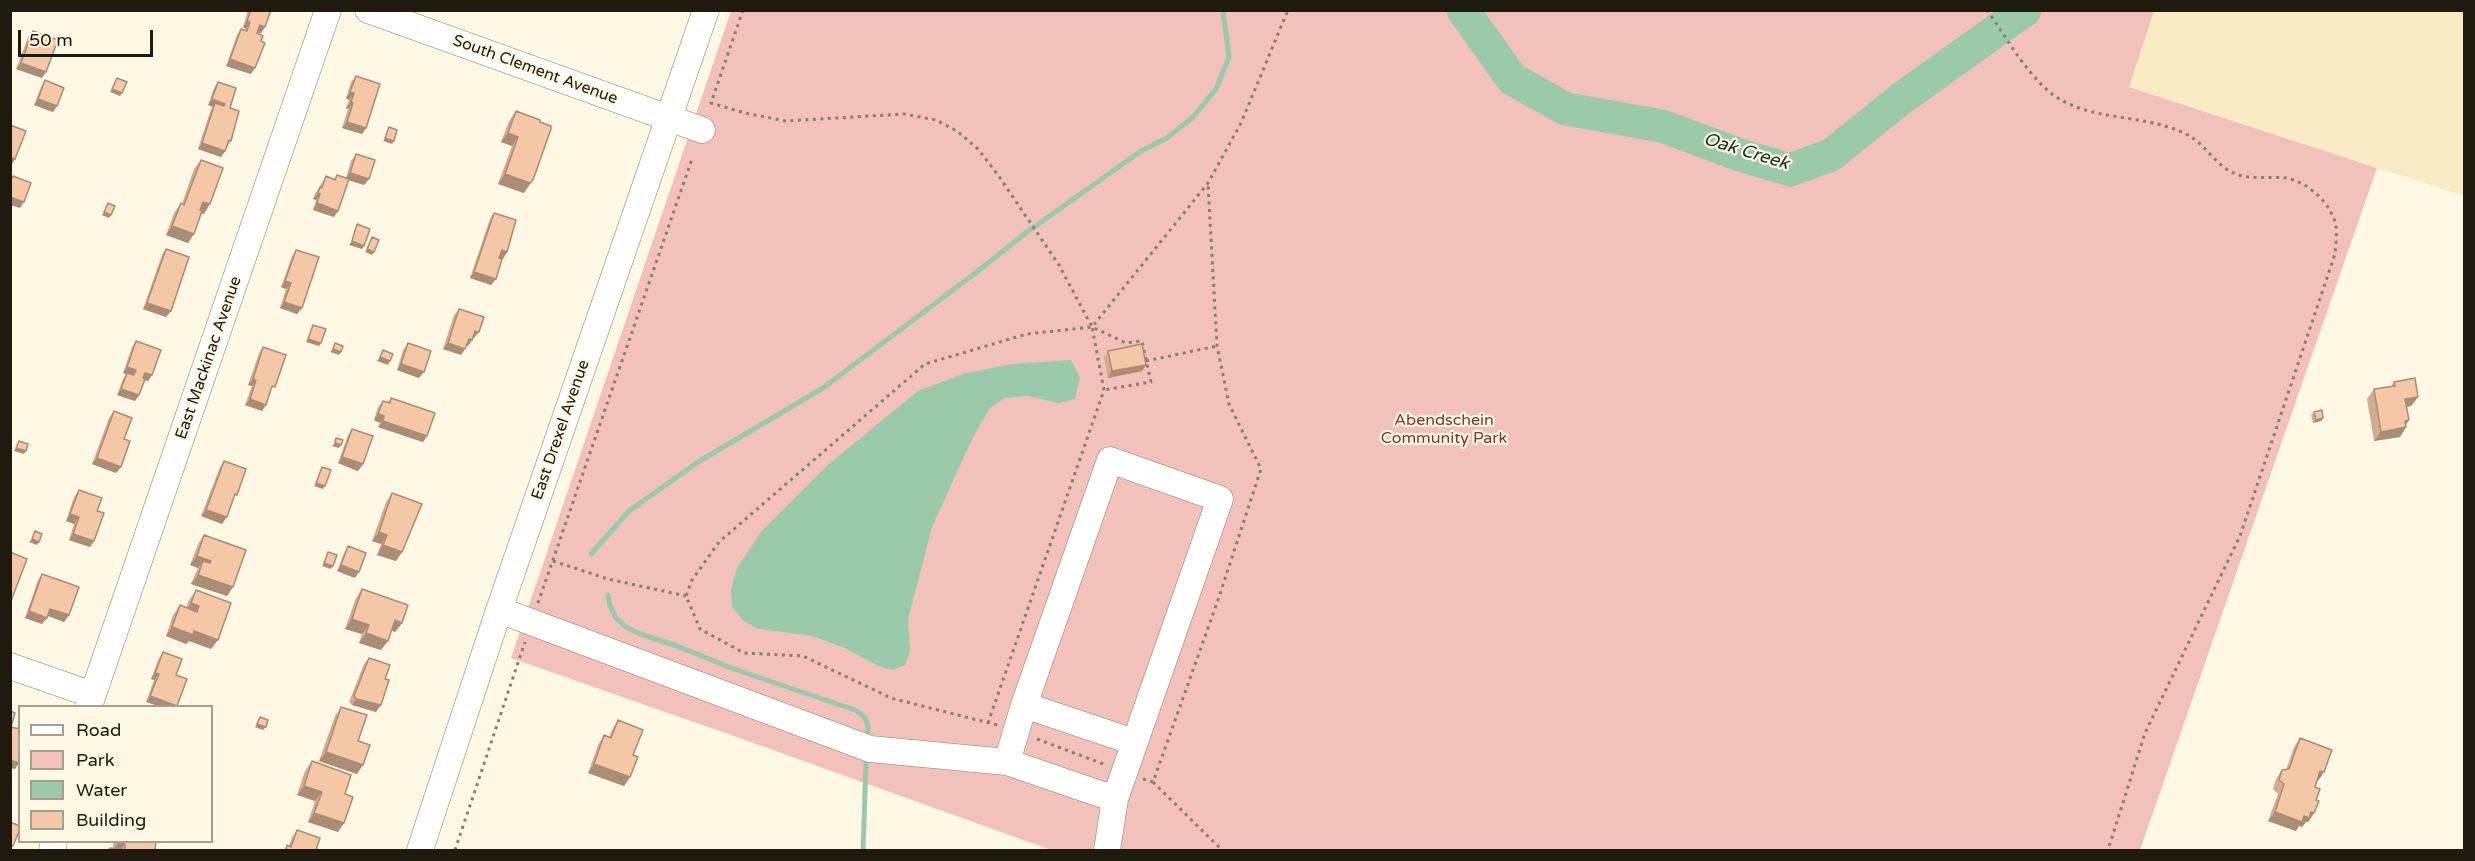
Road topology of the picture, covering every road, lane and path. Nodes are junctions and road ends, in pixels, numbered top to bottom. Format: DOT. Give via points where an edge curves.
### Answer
graph roads {
  1 [pos="328,10"];
  2 [pos="368,10"];
  3 [pos="706,10"];
  4 [pos="743,10"];
  5 [pos="1288,10"];
  6 [pos="1987,10"];
  7 [pos="669,118"];
  8 [pos="702,130"];
  9 [pos="692,159"];
  10 [pos="1092,327"];
  11 [pos="1217,346"];
  12 [pos="1146,361"];
  13 [pos="1104,390"];
  14 [pos="553,561"];
  15 [pos="686,596"];
  16 [pos="499,610"];
  17 [pos="535,613"];
  18 [pos="528,632"];
  19 [pos="10,666"];
  20 [pos="91,701"];
  21 [pos="1024,705"];
  22 [pos="988,723"];
  23 [pos="1007,728"];
  24 [pos="1134,742"];
  25 [pos="1007,762"];
  26 [pos="1153,782"];
  27 [pos="1115,799"];
  28 [pos="420,850"];
  29 [pos="456,850"];
  30 [pos="1107,850"];
  31 [pos="1222,850"];
  32 [pos="2108,850"];
  1 -- 20 [label="street, East Mackinac Avenue"];
  2 -- 7 [label="street, South Clement Avenue"];
  3 -- 7 [label="street, East Drexel Avenue"];
  4 -- 10 [label="path" via="711,103 786,121 904,114 936,120 957,131 978,149 1059,265"];
  5 -- 10 [label="path" via="1241,123 1208,183"];
  6 -- 32 [label="path" via="2046,88 2062,101 2187,134 2236,174 2301,183 2328,208 2336,226 2336,254 2240,536 2145,733"];
  7 -- 8 [label="street, South Clement Avenue"];
  7 -- 16 [label="street, East Drexel Avenue"];
  9 -- 14 [label="path"];
  10 -- 12 [label="path" via="1126,343 1142,341"];
  10 -- 13 [label="path"];
  10 -- 15 [label="path" via="1027,334 925,364 719,542 692,580"];
  11 -- 12 [label="path"];
  12 -- 13 [label="path" via="1150,382"];
  13 -- 22 [label="path"];
  14 -- 15 [label="path" via="608,579"];
  14 -- 17 [label="path"];
  15 -- 22 [label="path" via="700,629 744,653 803,656 891,698"];
  16 -- 25 [label="street" via="870,749"];
  16 -- 28 [label="street, East Drexel Avenue"];
  18 -- 29 [label="path"];
  19 -- 20 [label="street"];
  21 -- 24 [label="street"];
  21 -- 24 [label="street" via="1110,460 1220,499"];
  21 -- 25 [label="street"];
  22 -- 23 [label="path"];
  24 -- 27 [label="street"];
  25 -- 27 [label="street"];
  26 -- 31 [label="path"];
  27 -- 30 [label="street"];
}
